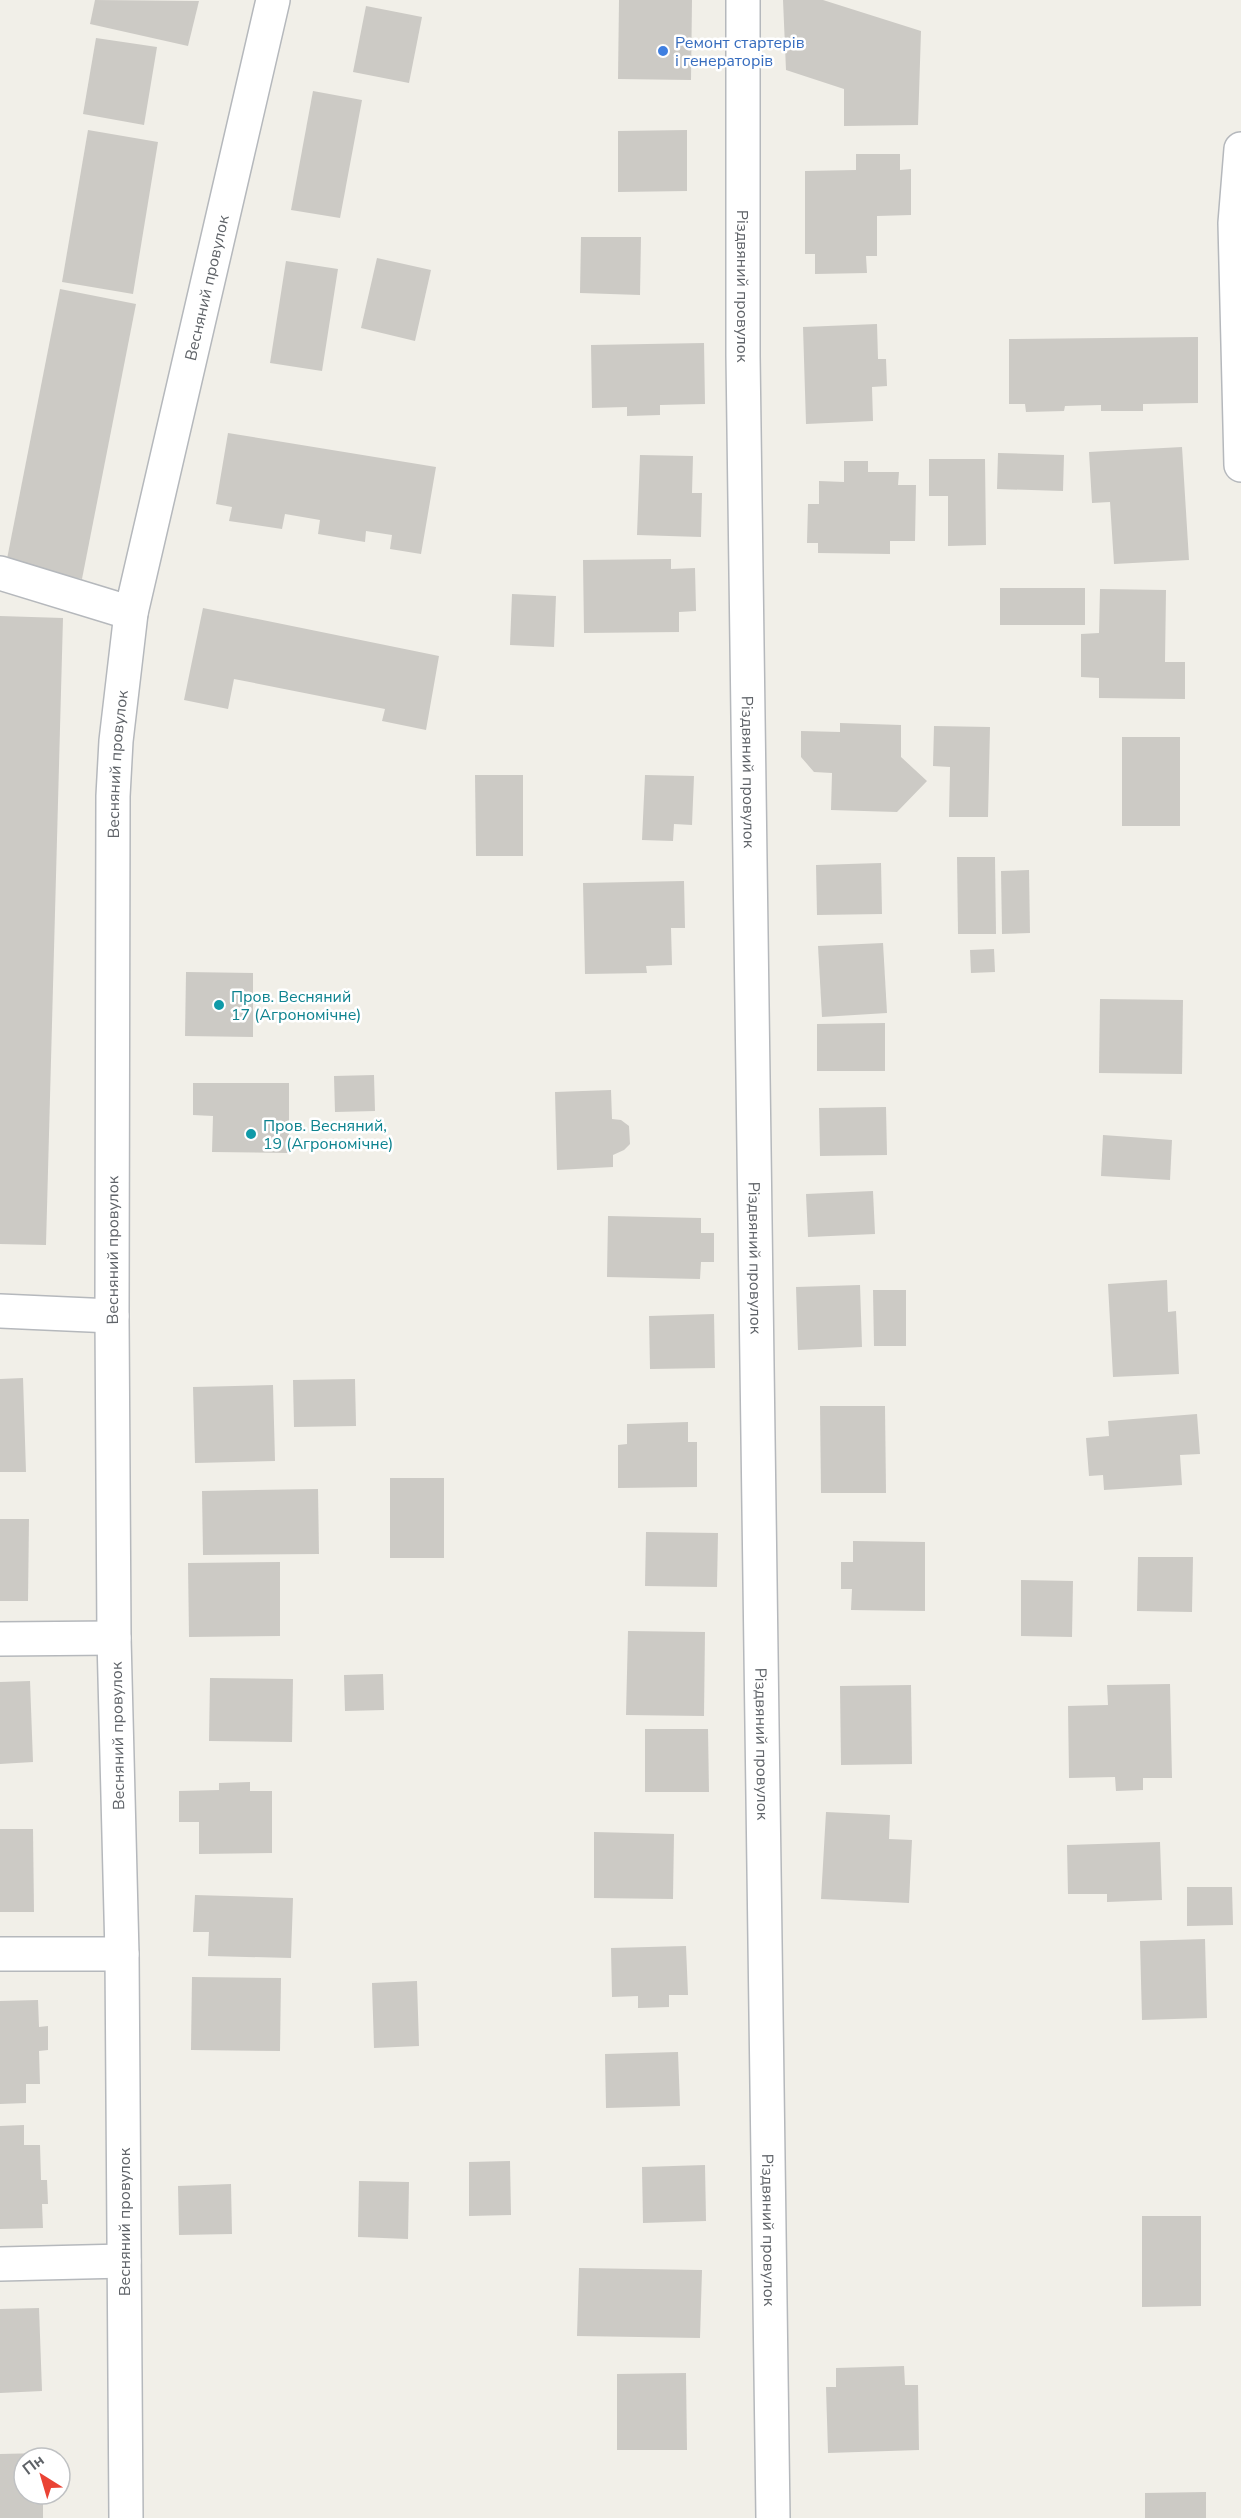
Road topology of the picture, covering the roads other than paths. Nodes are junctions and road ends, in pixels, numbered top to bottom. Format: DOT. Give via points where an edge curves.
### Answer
graph roads {
  1 [pos="273,0"];
  2 [pos="743,0"];
  3 [pos="1241,149"];
  4 [pos="1241,465"];
  5 [pos="0,573"];
  6 [pos="131,613"];
  7 [pos="0,1311"];
  8 [pos="112,1316"];
  9 [pos="114,1638"];
  10 [pos="0,1640"];
  11 [pos="0,1954"];
  12 [pos="122,1954"];
  13 [pos="124,2261"];
  14 [pos="0,2264"];
  15 [pos="126,2518"];
  16 [pos="773,2518"];
  1 -- 6 [label="street, Весняний провулок"];
  2 -- 16 [label="street, Різдвяний провулок" via="743,344"];
  3 -- 4 [label="street" via="1235,223"];
  5 -- 6 [label="street"];
  6 -- 8 [label="street, Весняний провулок" via="113,796"];
  7 -- 8 [label="street"];
  8 -- 9 [label="street, Весняний провулок"];
  9 -- 10 [label="street"];
  9 -- 12 [label="street, Весняний провулок"];
  11 -- 12 [label="street"];
  12 -- 13 [label="street, Весняний провулок"];
  13 -- 14 [label="street"];
  13 -- 15 [label="street, Весняний провулок"];
}
